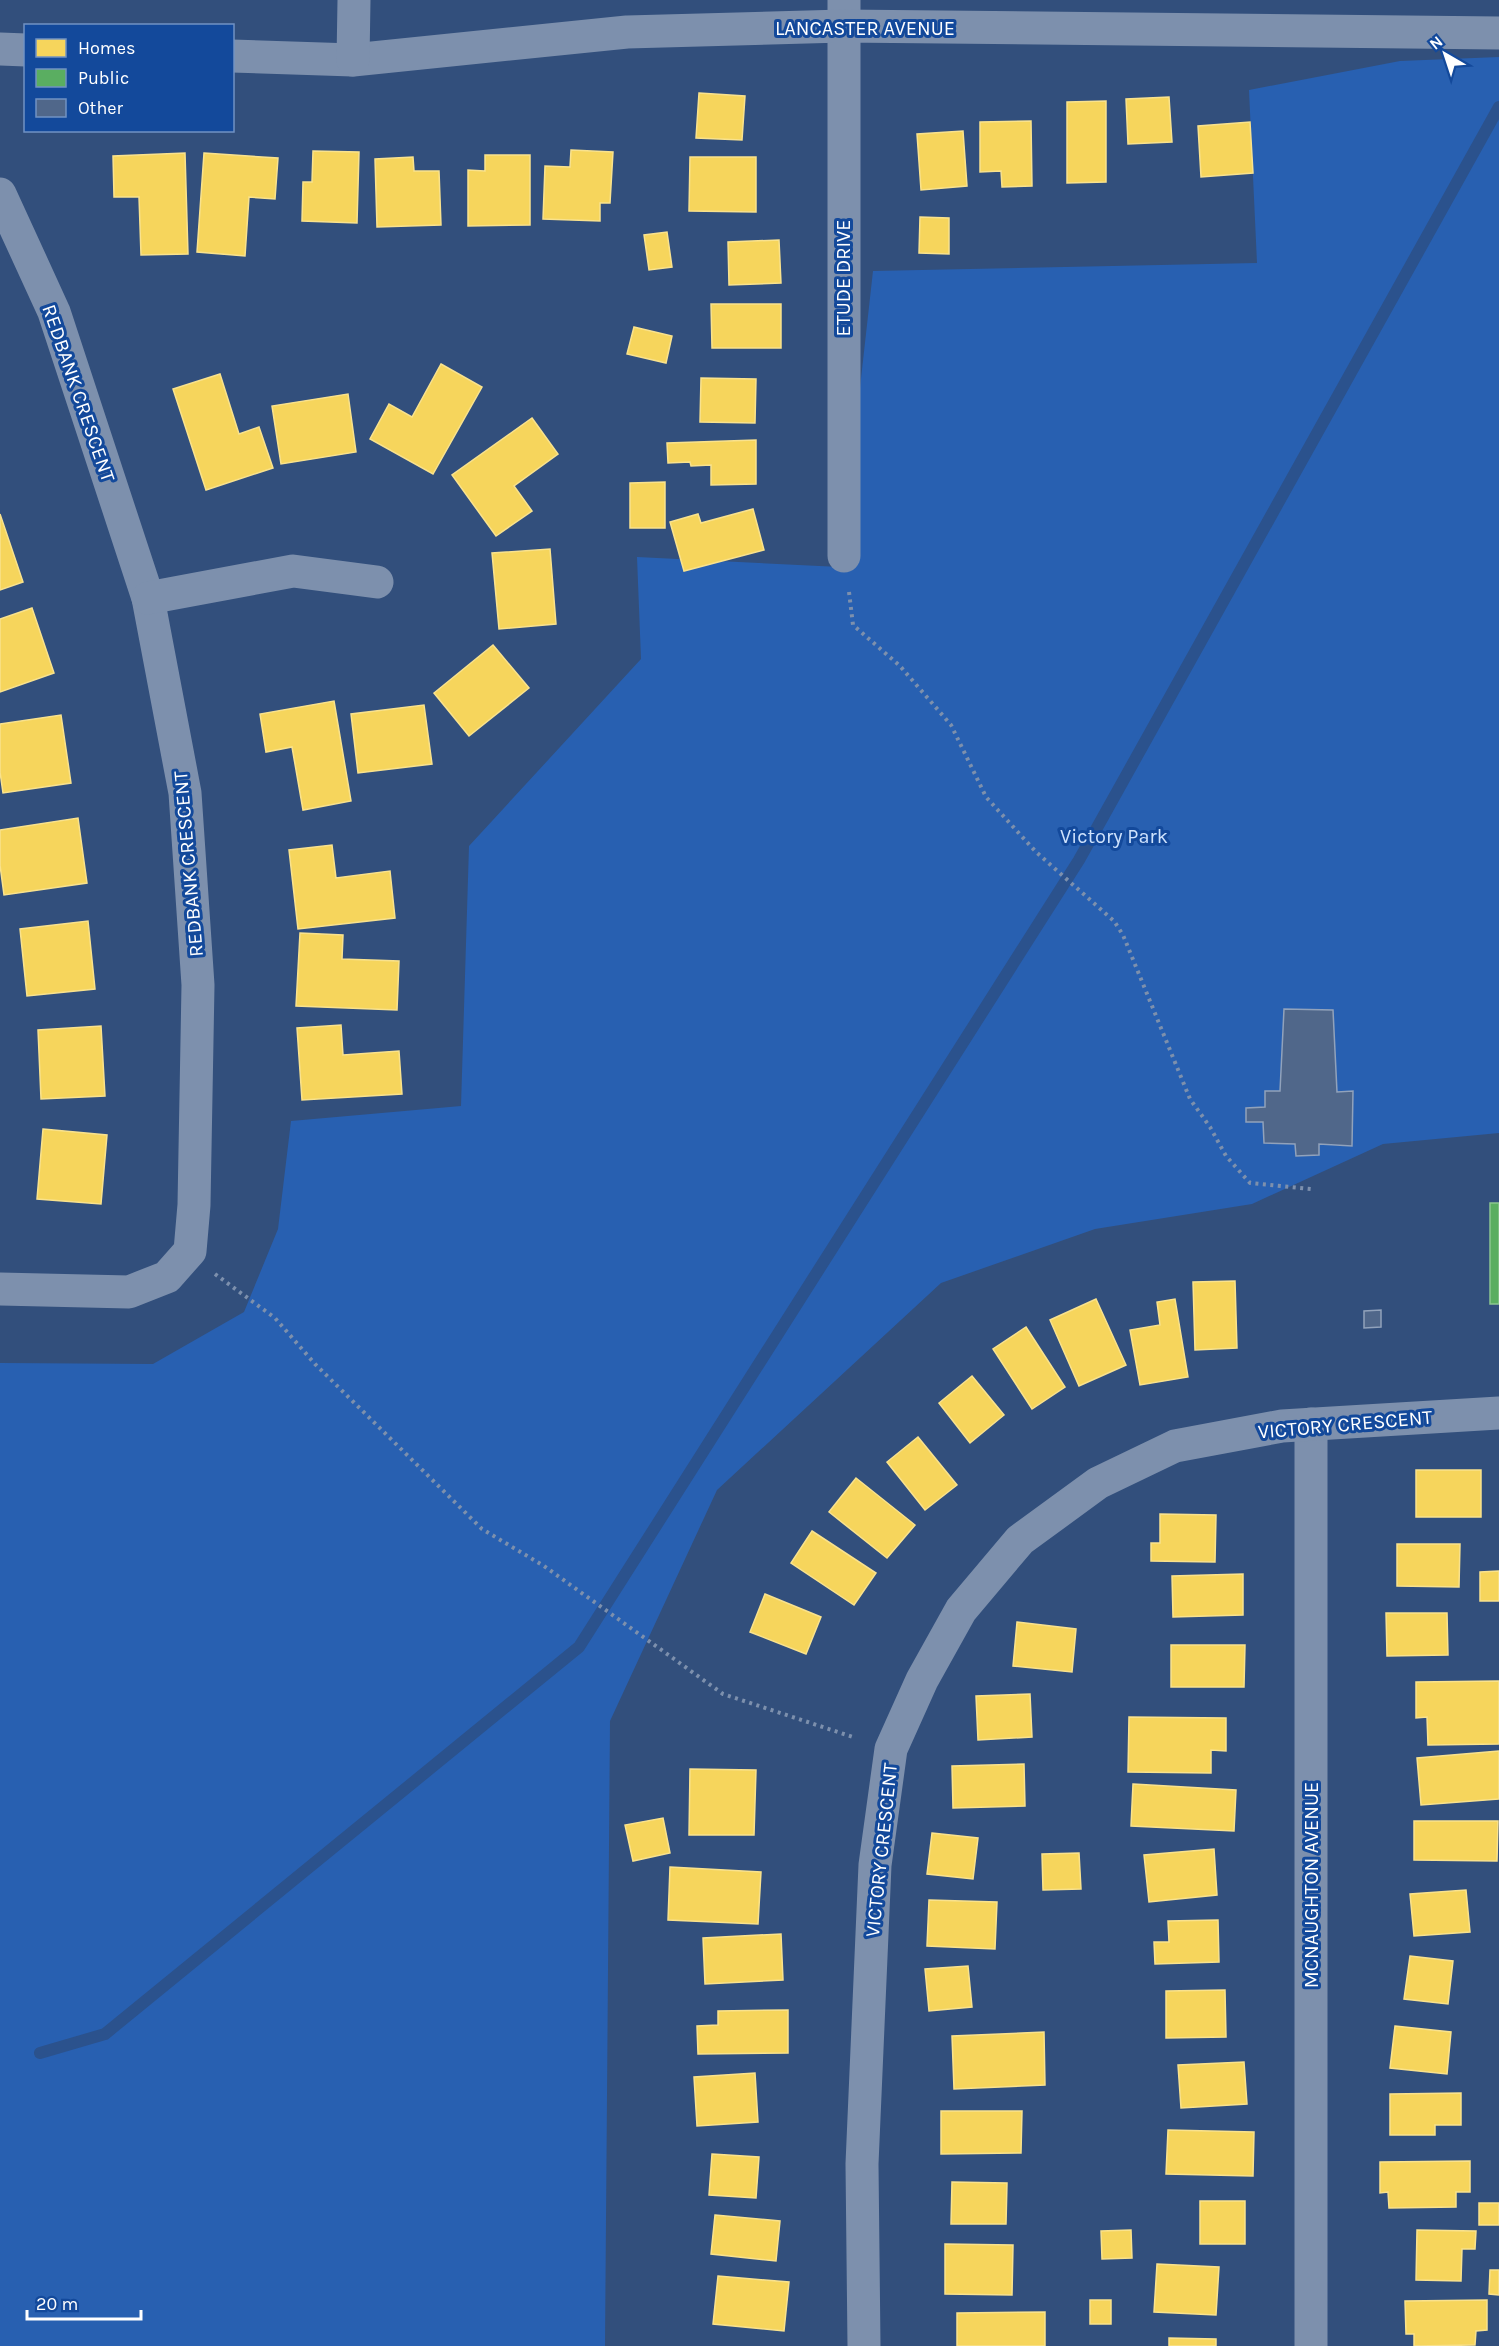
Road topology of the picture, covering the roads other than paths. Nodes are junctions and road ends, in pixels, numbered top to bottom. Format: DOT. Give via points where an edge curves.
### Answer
graph roads {
  1 [pos="354,0"];
  2 [pos="843,13"];
  3 [pos="1499,33"];
  4 [pos="0,49"];
  5 [pos="24,50"];
  6 [pos="234,56"];
  7 [pos="353,60"];
  8 [pos="0,194"];
  9 [pos="844,556"];
  10 [pos="377,582"];
  11 [pos="148,598"];
  12 [pos="0,1289"];
  13 [pos="1499,1413"];
  14 [pos="1311,1424"];
  15 [pos="864,2346"];
  16 [pos="1311,2346"];
  1 -- 7 [label="street"];
  2 -- 3 [label="street, LANCASTER AVENUE"];
  2 -- 7 [label="street, LANCASTER AVENUE"];
  2 -- 9 [label="street, ETUDE DRIVE"];
  4 -- 5 [label="street"];
  6 -- 7 [label="street, LANCASTER AVENUE"];
  8 -- 11 [label="street, REDBANK CRESCENT" via="54,312"];
  10 -- 11 [label="street" via="293,571"];
  11 -- 12 [label="street, REDBANK CRESCENT" via="185,793 194,906 198,985 190,1251 167,1277 129,1292"];
  13 -- 14 [label="street, VICTORY CRESCENT"];
  14 -- 15 [label="street, VICTORY CRESCENT" via="1175,1446 1098,1484 1020,1540 961,1610 922,1680 891,1749 875,1865 862,2164"];
  14 -- 16 [label="street, MCNAUGHTON AVENUE"];
}
